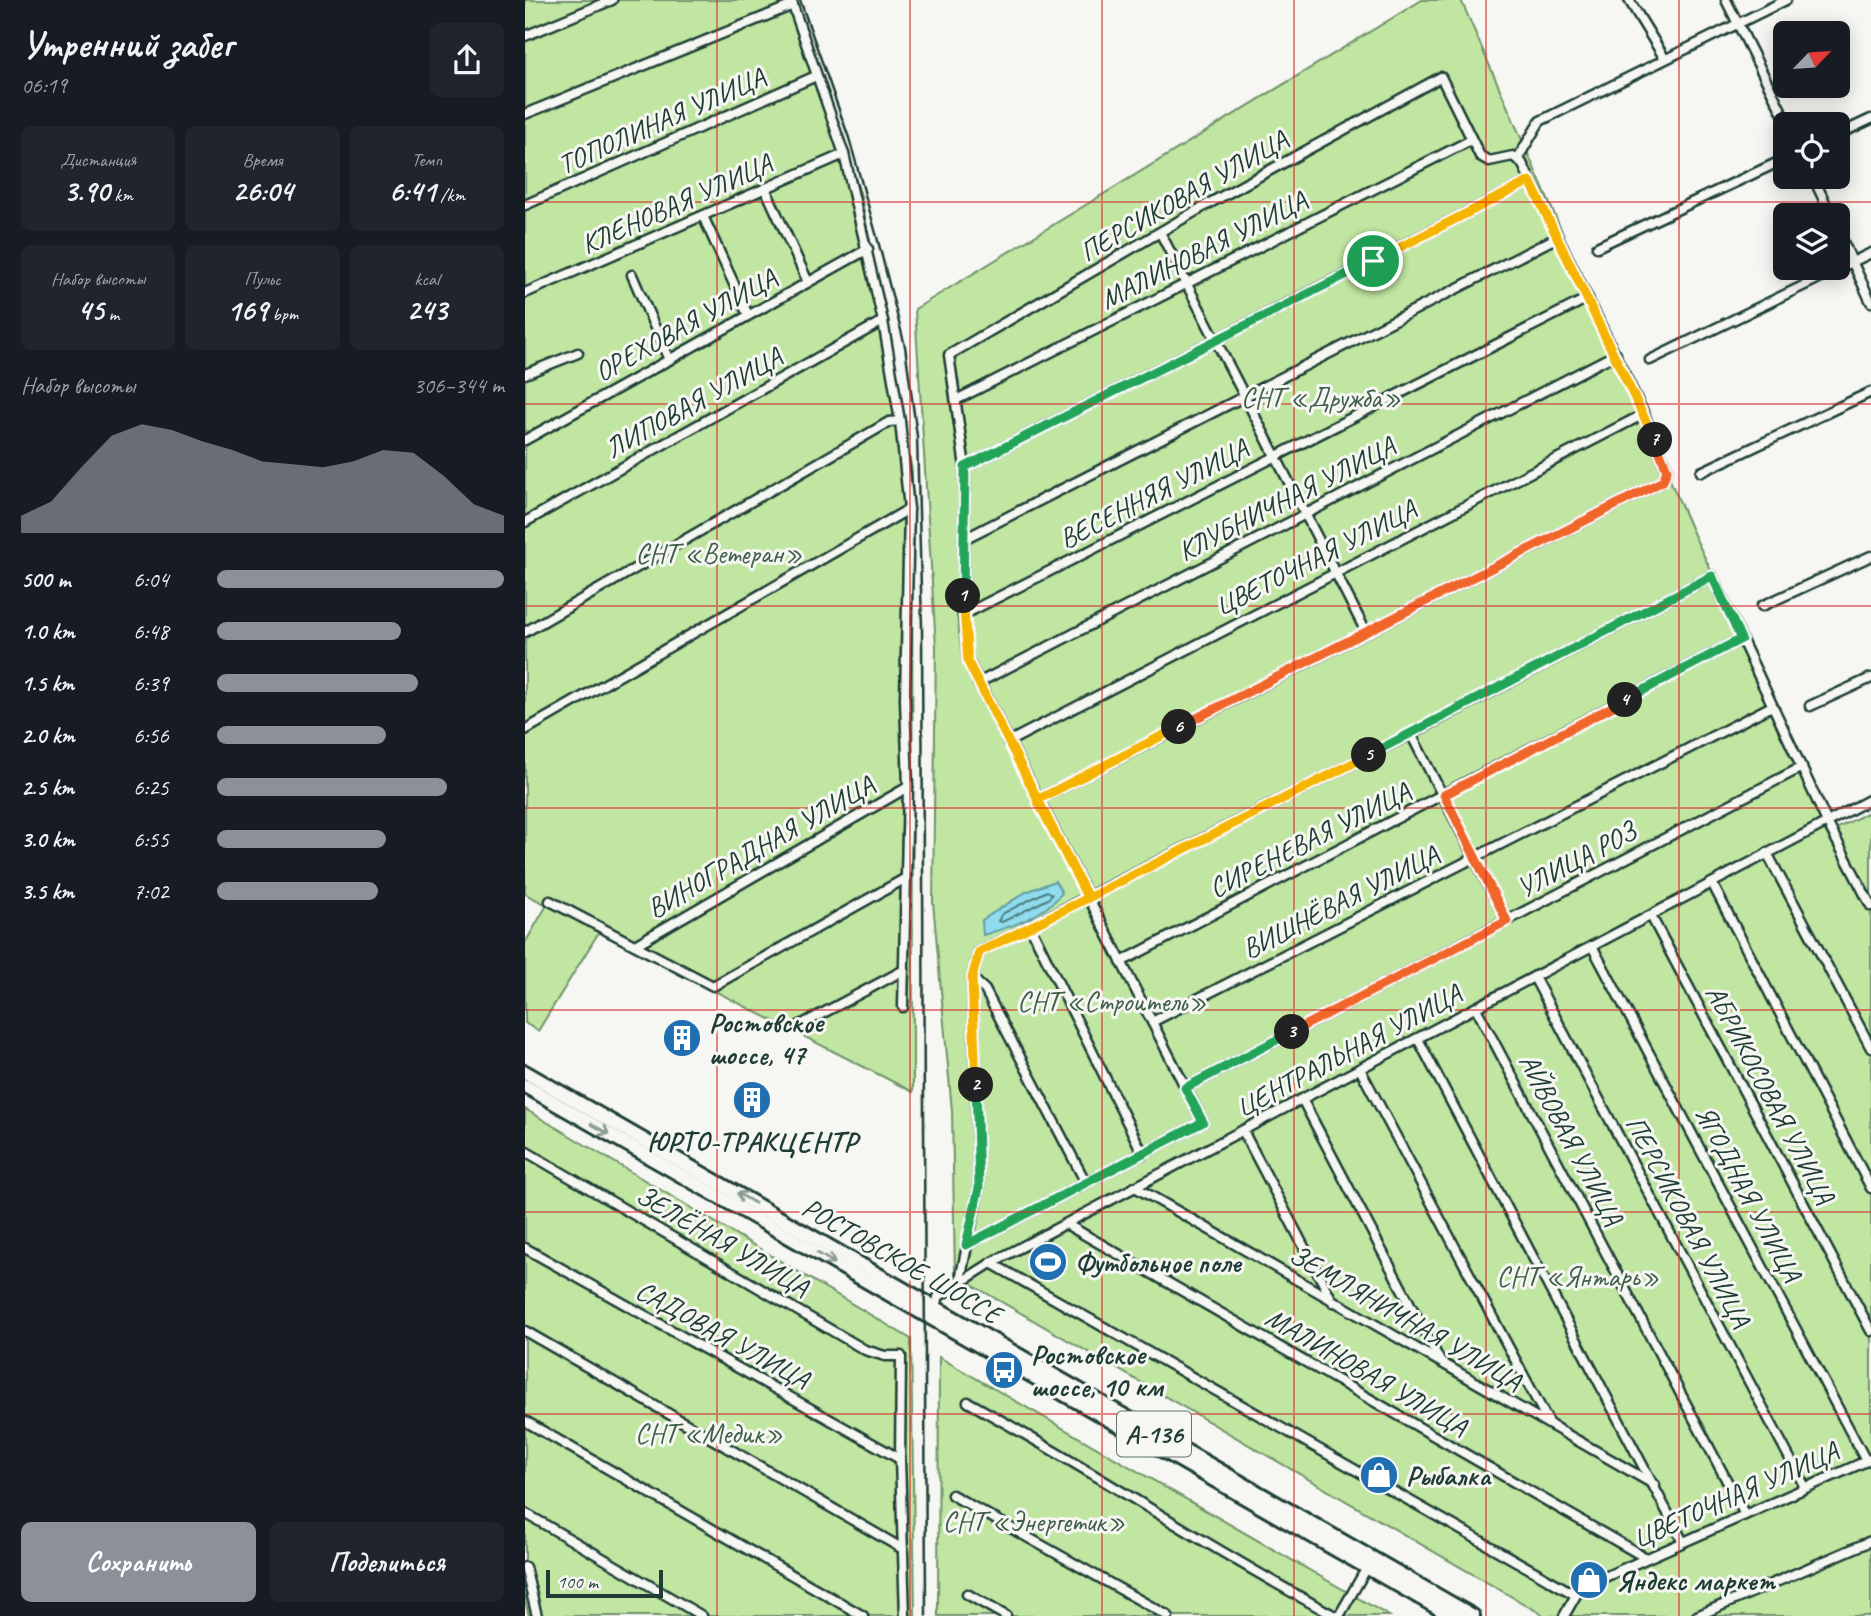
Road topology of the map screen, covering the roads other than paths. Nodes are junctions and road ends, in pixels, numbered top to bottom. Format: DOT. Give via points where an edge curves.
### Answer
graph roads {
  1 [pos="612,0"];
  2 [pos="1629,0"];
  3 [pos="1726,0"];
  4 [pos="1786,0"];
  5 [pos="792,2"];
  6 [pos="1738,22"];
  7 [pos="525,36"];
  8 [pos="1665,59"];
  9 [pos="816,76"];
  10 [pos="1782,112"];
  11 [pos="525,114"];
  12 [pos="1871,119"];
  13 [pos="1850,129"];
  14 [pos="1471,140"];
  15 [pos="844,154"];
  16 [pos="1518,158"];
  17 [pos="1773,165"];
  18 [pos="1530,181"];
  19 [pos="765,188"];
  20 [pos="525,205"];
  21 [pos="703,216"];
  22 [pos="1161,234"];
  23 [pos="1558,237"];
  24 [pos="1597,247"];
  25 [pos="868,249"];
  26 [pos="1871,253"];
  27 [pos="1850,256"];
  28 [pos="1853,262"];
  29 [pos="632,275"];
  30 [pos="807,282"];
  31 [pos="1187,283"];
  32 [pos="525,293"];
  33 [pos="1588,298"];
  34 [pos="1871,302"];
  35 [pos="748,315"];
  36 [pos="883,321"];
  37 [pos="1217,341"];
  38 [pos="578,353"];
  39 [pos="1616,354"];
  40 [pos="669,360"];
  41 [pos="1650,360"];
  42 [pos="525,374"];
  43 [pos="1871,392"];
  44 [pos="1246,397"];
  45 [pos="956,400"];
  46 [pos="1644,414"];
  47 [pos="899,421"];
  48 [pos="525,440"];
  49 [pos="1277,455"];
  50 [pos="965,467"];
  51 [pos="1701,472"];
  52 [pos="909,509"];
  53 [pos="1306,513"];
  54 [pos="525,522"];
  55 [pos="964,539"];
  56 [pos="1871,556"];
  57 [pos="1336,571"];
  58 [pos="1762,606"];
  59 [pos="963,615"];
  60 [pos="1365,630"];
  61 [pos="525,632"];
  62 [pos="1741,639"];
  63 [pos="1871,678"];
  64 [pos="978,683"];
  65 [pos="1772,706"];
  66 [pos="1810,706"];
  67 [pos="525,730"];
  68 [pos="1411,734"];
  69 [pos="1008,742"];
  70 [pos="1802,767"];
  71 [pos="908,787"];
  72 [pos="1444,795"];
  73 [pos="1871,799"];
  74 [pos="1037,800"];
  75 [pos="1826,822"];
  76 [pos="1767,853"];
  77 [pos="1475,859"];
  78 [pos="906,878"];
  79 [pos="1712,883"];
  80 [pos="1088,898"];
  81 [pos="550,901"];
  82 [pos="1871,906"];
  83 [pos="1651,916"];
  84 [pos="1507,921"];
  85 [pos="1031,928"];
  86 [pos="635,945"];
  87 [pos="1592,946"];
  88 [pos="1121,961"];
  89 [pos="904,970"];
  90 [pos="1534,977"];
  91 [pos="972,978"];
  92 [pos="903,1007"];
  93 [pos="1476,1008"];
  94 [pos="1152,1022"];
  95 [pos="795,1028"];
  96 [pos="1418,1039"];
  97 [pos="1871,1048"];
  98 [pos="1361,1071"];
  99 [pos="525,1072"];
  100 [pos="525,1086"];
  101 [pos="1185,1088"];
  102 [pos="1303,1101"];
  103 [pos="1243,1131"];
  104 [pos="525,1151"];
  105 [pos="1143,1154"];
  106 [pos="1086,1183"];
  107 [pos="1135,1187"];
  108 [pos="1871,1188"];
  109 [pos="1066,1224"];
  110 [pos="966,1245"];
  111 [pos="525,1248"];
  112 [pos="991,1263"];
  113 [pos="961,1280"];
  114 [pos="1333,1303"];
  115 [pos="936,1315"];
  116 [pos="525,1331"];
  117 [pos="1871,1331"];
  118 [pos="1440,1361"];
  119 [pos="968,1402"];
  120 [pos="525,1420"];
  121 [pos="1550,1425"];
  122 [pos="900,1459"];
  123 [pos="1868,1460"];
  124 [pos="1655,1485"];
  125 [pos="1804,1488"];
  126 [pos="952,1495"];
  127 [pos="525,1513"];
  128 [pos="1745,1515"];
  129 [pos="1871,1541"];
  130 [pos="1683,1542"];
  131 [pos="903,1549"];
  132 [pos="1646,1558"];
  133 [pos="1370,1563"];
  134 [pos="525,1567"];
  135 [pos="1577,1591"];
  136 [pos="967,1594"];
  137 [pos="539,1615"];
  138 [pos="702,1616"];
  139 [pos="863,1616"];
  140 [pos="905,1616"];
  141 [pos="1006,1616"];
  142 [pos="1168,1616"];
  143 [pos="1337,1616"];
  144 [pos="1452,1616"];
  145 [pos="1473,1616"];
  146 [pos="1564,1616"];
  147 [pos="1697,1616"];
  1 -- 7 [label="street"];
  2 -- 8 [label="street"];
  3 -- 6 [label="street"];
  4 -- 6 [label="street"];
  5 -- 9 [label="street"];
  5 -- 11 [label="street"];
  6 -- 8 [label="street"];
  6 -- 10 [label="street"];
  8 -- 16 [label="street" via="1541,121"];
  9 -- 15 [label="street"];
  9 -- 20 [label="street, ТОПОЛИНАЯ УЛИЦА"];
  12 -- 13 [label="street"];
  14 -- 16 [label="street" via="1480,156 1489,161"];
  14 -- 22 [label="street, ПЕРСИКОВАЯ УЛИЦА" via="1441,77"];
  14 -- 31 [label="street, МАЛИНОВАЯ УЛИЦА"];
  15 -- 19 [label="street, КЛЕНОВАЯ УЛИЦА"];
  15 -- 25 [label="street"];
  16 -- 18 [label="street"];
  17 -- 24 [label="street"];
  18 -- 23 [label="street"];
  18 -- 37 [label="street"];
  19 -- 21 [label="street, КЛЕНОВАЯ УЛИЦА"];
  19 -- 30 [label="street"];
  21 -- 32 [label="street, КЛЕНОВАЯ УЛИЦА"];
  21 -- 35 [label="street"];
  22 -- 31 [label="street"];
  22 -- 45 [label="street, ПЕРСИКОВАЯ УЛИЦА" via="949,355"];
  23 -- 33 [label="street"];
  23 -- 44 [label="street"];
  25 -- 30 [label="street, ОРЕХОВАЯ УЛИЦА"];
  25 -- 36 [label="street"];
  26 -- 28 [label="street"];
  27 -- 28 [label="street"];
  28 -- 34 [label="street"];
  28 -- 41 [label="street"];
  29 -- 40 [label="street"];
  30 -- 35 [label="street, ОРЕХОВАЯ УЛИЦА"];
  31 -- 37 [label="street"];
  31 -- 45 [label="street, МАЛИНОВАЯ УЛИЦА"];
  33 -- 39 [label="street"];
  33 -- 49 [label="street, ВЕСЕННЯЯ УЛИЦА"];
  35 -- 40 [label="street, ОРЕХОВАЯ УЛИЦА"];
  36 -- 47 [label="street"];
  36 -- 54 [label="street, ЛИПОВАЯ УЛИЦА"];
  37 -- 44 [label="street"];
  37 -- 50 [label="street"];
  38 -- 42 [label="street"];
  39 -- 46 [label="street"];
  39 -- 53 [label="street, КЛУБНИЧНАЯ УЛИЦА"];
  40 -- 48 [label="street, ОРЕХОВАЯ УЛИЦА"];
  43 -- 51 [label="street"];
  44 -- 49 [label="street"];
  44 -- 55 [label="street"];
  45 -- 50 [label="street"];
  46 -- 57 [label="street, ЦВЕТОЧНАЯ УЛИЦА"];
  46 -- 60 [label="street" via="1667,476"];
  47 -- 52 [label="street"];
  47 -- 61 [label="street" via="889,422"];
  49 -- 53 [label="street"];
  49 -- 59 [label="street, ВЕСЕННЯЯ УЛИЦА"];
  50 -- 55 [label="street"];
  52 -- 67 [label="street"];
  52 -- 71 [label="street"];
  53 -- 57 [label="street"];
  53 -- 64 [label="street, КЛУБНИЧНАЯ УЛИЦА"];
  55 -- 59 [label="street"];
  56 -- 58 [label="street"];
  57 -- 60 [label="street"];
  57 -- 69 [label="street, ЦВЕТОЧНАЯ УЛИЦА"];
  59 -- 64 [label="street" via="968,662"];
  60 -- 74 [label="street"];
  62 -- 65 [label="street"];
  62 -- 68 [label="street" via="1712,576"];
  62 -- 72 [label="street, СИРЕНЕВАЯ УЛИЦА"];
  63 -- 66 [label="street"];
  64 -- 69 [label="street"];
  65 -- 70 [label="street"];
  65 -- 77 [label="street, ВИШНЁВАЯ УЛИЦА"];
  68 -- 72 [label="street"];
  68 -- 80 [label="street"];
  69 -- 74 [label="street"];
  70 -- 75 [label="street"];
  70 -- 84 [label="street, УЛИЦА РОЗ"];
  71 -- 78 [label="street"];
  71 -- 86 [label="street, ВИНОГРАДНАЯ УЛИЦА"];
  72 -- 77 [label="street"];
  72 -- 88 [label="street, СИРЕНЕВАЯ УЛИЦА"];
  73 -- 75 [label="street, ЦЕНТРАЛЬНАЯ УЛИЦА"];
  74 -- 80 [label="street"];
  75 -- 76 [label="street, ЦЕНТРАЛЬНАЯ УЛИЦА"];
  75 -- 82 [label="street"];
  76 -- 79 [label="street, ЦЕНТРАЛЬНАЯ УЛИЦА"];
  76 -- 97 [label="street"];
  77 -- 84 [label="street"];
  77 -- 94 [label="street, ВИШНЁВАЯ УЛИЦА"];
  78 -- 86 [label="street" via="713,986"];
  78 -- 89 [label="street"];
  79 -- 83 [label="street, ЦЕНТРАЛЬНАЯ УЛИЦА"];
  79 -- 108 [label="street"];
  80 -- 85 [label="street"];
  80 -- 88 [label="street"];
  81 -- 86 [label="street"];
  83 -- 87 [label="street, ЦЕНТРАЛЬНАЯ УЛИЦА"];
  83 -- 117 [label="street, АБРИКОСОВАЯ УЛИЦА"];
  84 -- 101 [label="street, УЛИЦА РОЗ"];
  85 -- 91 [label="street" via="979,952"];
  85 -- 105 [label="street"];
  87 -- 90 [label="street, ЦЕНТРАЛЬНАЯ УЛИЦА"];
  87 -- 123 [label="street, ЯГОДНАЯ УЛИЦА"];
  88 -- 94 [label="street"];
  89 -- 92 [label="street"];
  89 -- 95 [label="street"];
  90 -- 93 [label="street, ЦЕНТРАЛЬНАЯ УЛИЦА"];
  90 -- 125 [label="street, ПЕРСИКОВАЯ УЛИЦА"];
  91 -- 106 [label="street" via="985,990"];
  91 -- 110 [label="street" via="979,1188"];
  93 -- 96 [label="street, ЦЕНТРАЛЬНАЯ УЛИЦА"];
  93 -- 128 [label="street, АЙВОВАЯ УЛИЦА"];
  94 -- 101 [label="street"];
  96 -- 98 [label="street, ЦЕНТРАЛЬНАЯ УЛИЦА"];
  96 -- 124 [label="street"];
  98 -- 102 [label="street, ЦЕНТРАЛЬНАЯ УЛИЦА"];
  98 -- 121 [label="street"];
  115 -- 99 [label="highway, РОСТОВСКОЕ ШОССЕ / А-136, one-way"];
  100 -- 115 [label="highway, РОСТОВСКОЕ ШОССЕ / А-136, one-way"];
  101 -- 105 [label="street" via="1203,1122"];
  102 -- 103 [label="street, ЦЕНТРАЛЬНАЯ УЛИЦА"];
  102 -- 118 [label="street"];
  103 -- 107 [label="street, ЦЕНТРАЛЬНАЯ УЛИЦА"];
  103 -- 114 [label="street"];
  104 -- 122 [label="street, ЗЕЛЁНАЯ УЛИЦА" via="865,1350 901,1356"];
  105 -- 106 [label="street"];
  106 -- 110 [label="street"];
  107 -- 109 [label="street, ЦЕНТРАЛЬНАЯ УЛИЦА"];
  107 -- 114 [label="street, ЗЕМЛЯНИЧНАЯ УЛИЦА"];
  109 -- 112 [label="street, ЦЕНТРАЛЬНАЯ УЛИЦА"];
  109 -- 132 [label="street, МАЛИНОВАЯ УЛИЦА"];
  110 -- 113 [label="street"];
  111 -- 122 [label="street, САДОВАЯ УЛИЦА"];
  112 -- 113 [label="street, ЦЕНТРАЛЬНАЯ УЛИЦА"];
  112 -- 135 [label="street"];
  113 -- 115 [label="street, ЦЕНТРАЛЬНАЯ УЛИЦА" via="938,1297"];
  114 -- 118 [label="street, ЗЕМЛЯНИЧНАЯ УЛИЦА"];
  115 -- 133 [label="highway, РОСТОВСКОЕ ШОССЕ / А-136"];
  116 -- 131 [label="street"];
  118 -- 121 [label="street, ЗЕМЛЯНИЧНАЯ УЛИЦА"];
  119 -- 143 [label="street"];
  120 -- 139 [label="street"];
  121 -- 124 [label="street, ЗЕМЛЯНИЧНАЯ УЛИЦА"];
  122 -- 131 [label="street"];
  123 -- 125 [label="street, ЦВЕТОЧНАЯ УЛИЦА"];
  124 -- 130 [label="street"];
  125 -- 128 [label="street, ЦВЕТОЧНАЯ УЛИЦА"];
  126 -- 142 [label="street"];
  127 -- 138 [label="street"];
  128 -- 130 [label="street, ЦВЕТОЧНАЯ УЛИЦА"];
  129 -- 147 [label="street"];
  130 -- 132 [label="street, ЦВЕТОЧНАЯ УЛИЦА"];
  131 -- 140 [label="street"];
  132 -- 135 [label="street, ЦВЕТОЧНАЯ УЛИЦА"];
  133 -- 143 [label="street"];
  133 -- 144 [label="highway, РОСТОВСКОЕ ШОССЕ / А-136"];
  133 -- 145 [label="highway, РОСТОВСКОЕ ШОССЕ / А-136"];
  134 -- 137 [label="street"];
  135 -- 146 [label="street"];
  136 -- 141 [label="street"];
}
